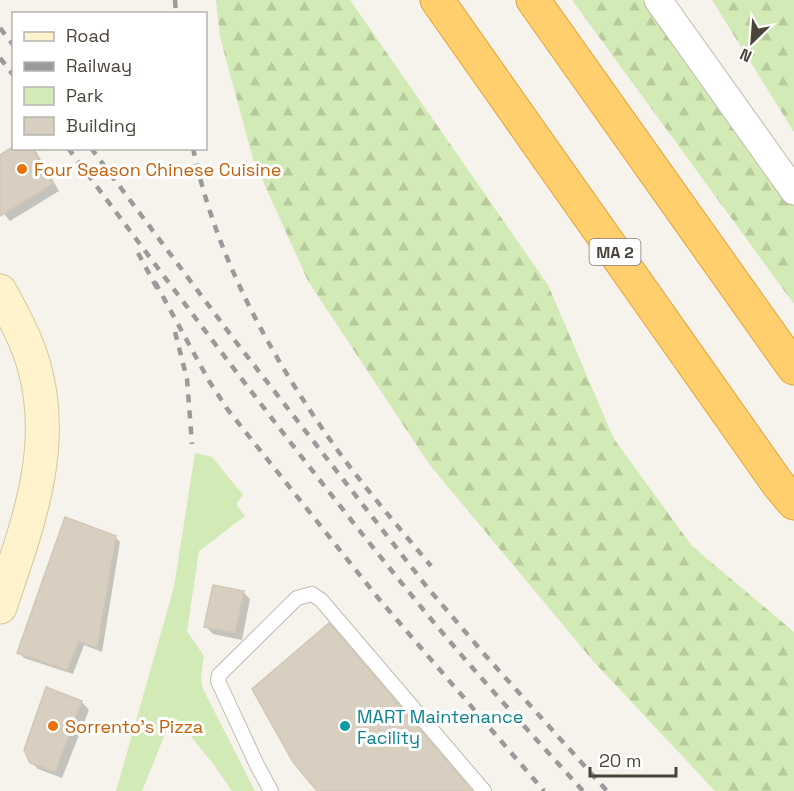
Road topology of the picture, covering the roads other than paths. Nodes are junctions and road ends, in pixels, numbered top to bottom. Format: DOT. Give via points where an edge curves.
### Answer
graph roads {
  1 [pos="437,0"];
  2 [pos="533,0"];
  3 [pos="658,0"];
  4 [pos="794,191"];
  5 [pos="0,291"];
  6 [pos="794,368"];
  7 [pos="794,502"];
  8 [pos="0,607"];
  9 [pos="271,791"];
  10 [pos="484,791"];
  1 -- 7 [label="highway, MA 2"];
  2 -- 6 [label="highway"];
  3 -- 4 [label="street"];
  5 -- 8 [label="main road" via="33,363 43,430 30,516"];
  9 -- 10 [label="lane" via="218,681 219,675 297,598 312,594"];
}
